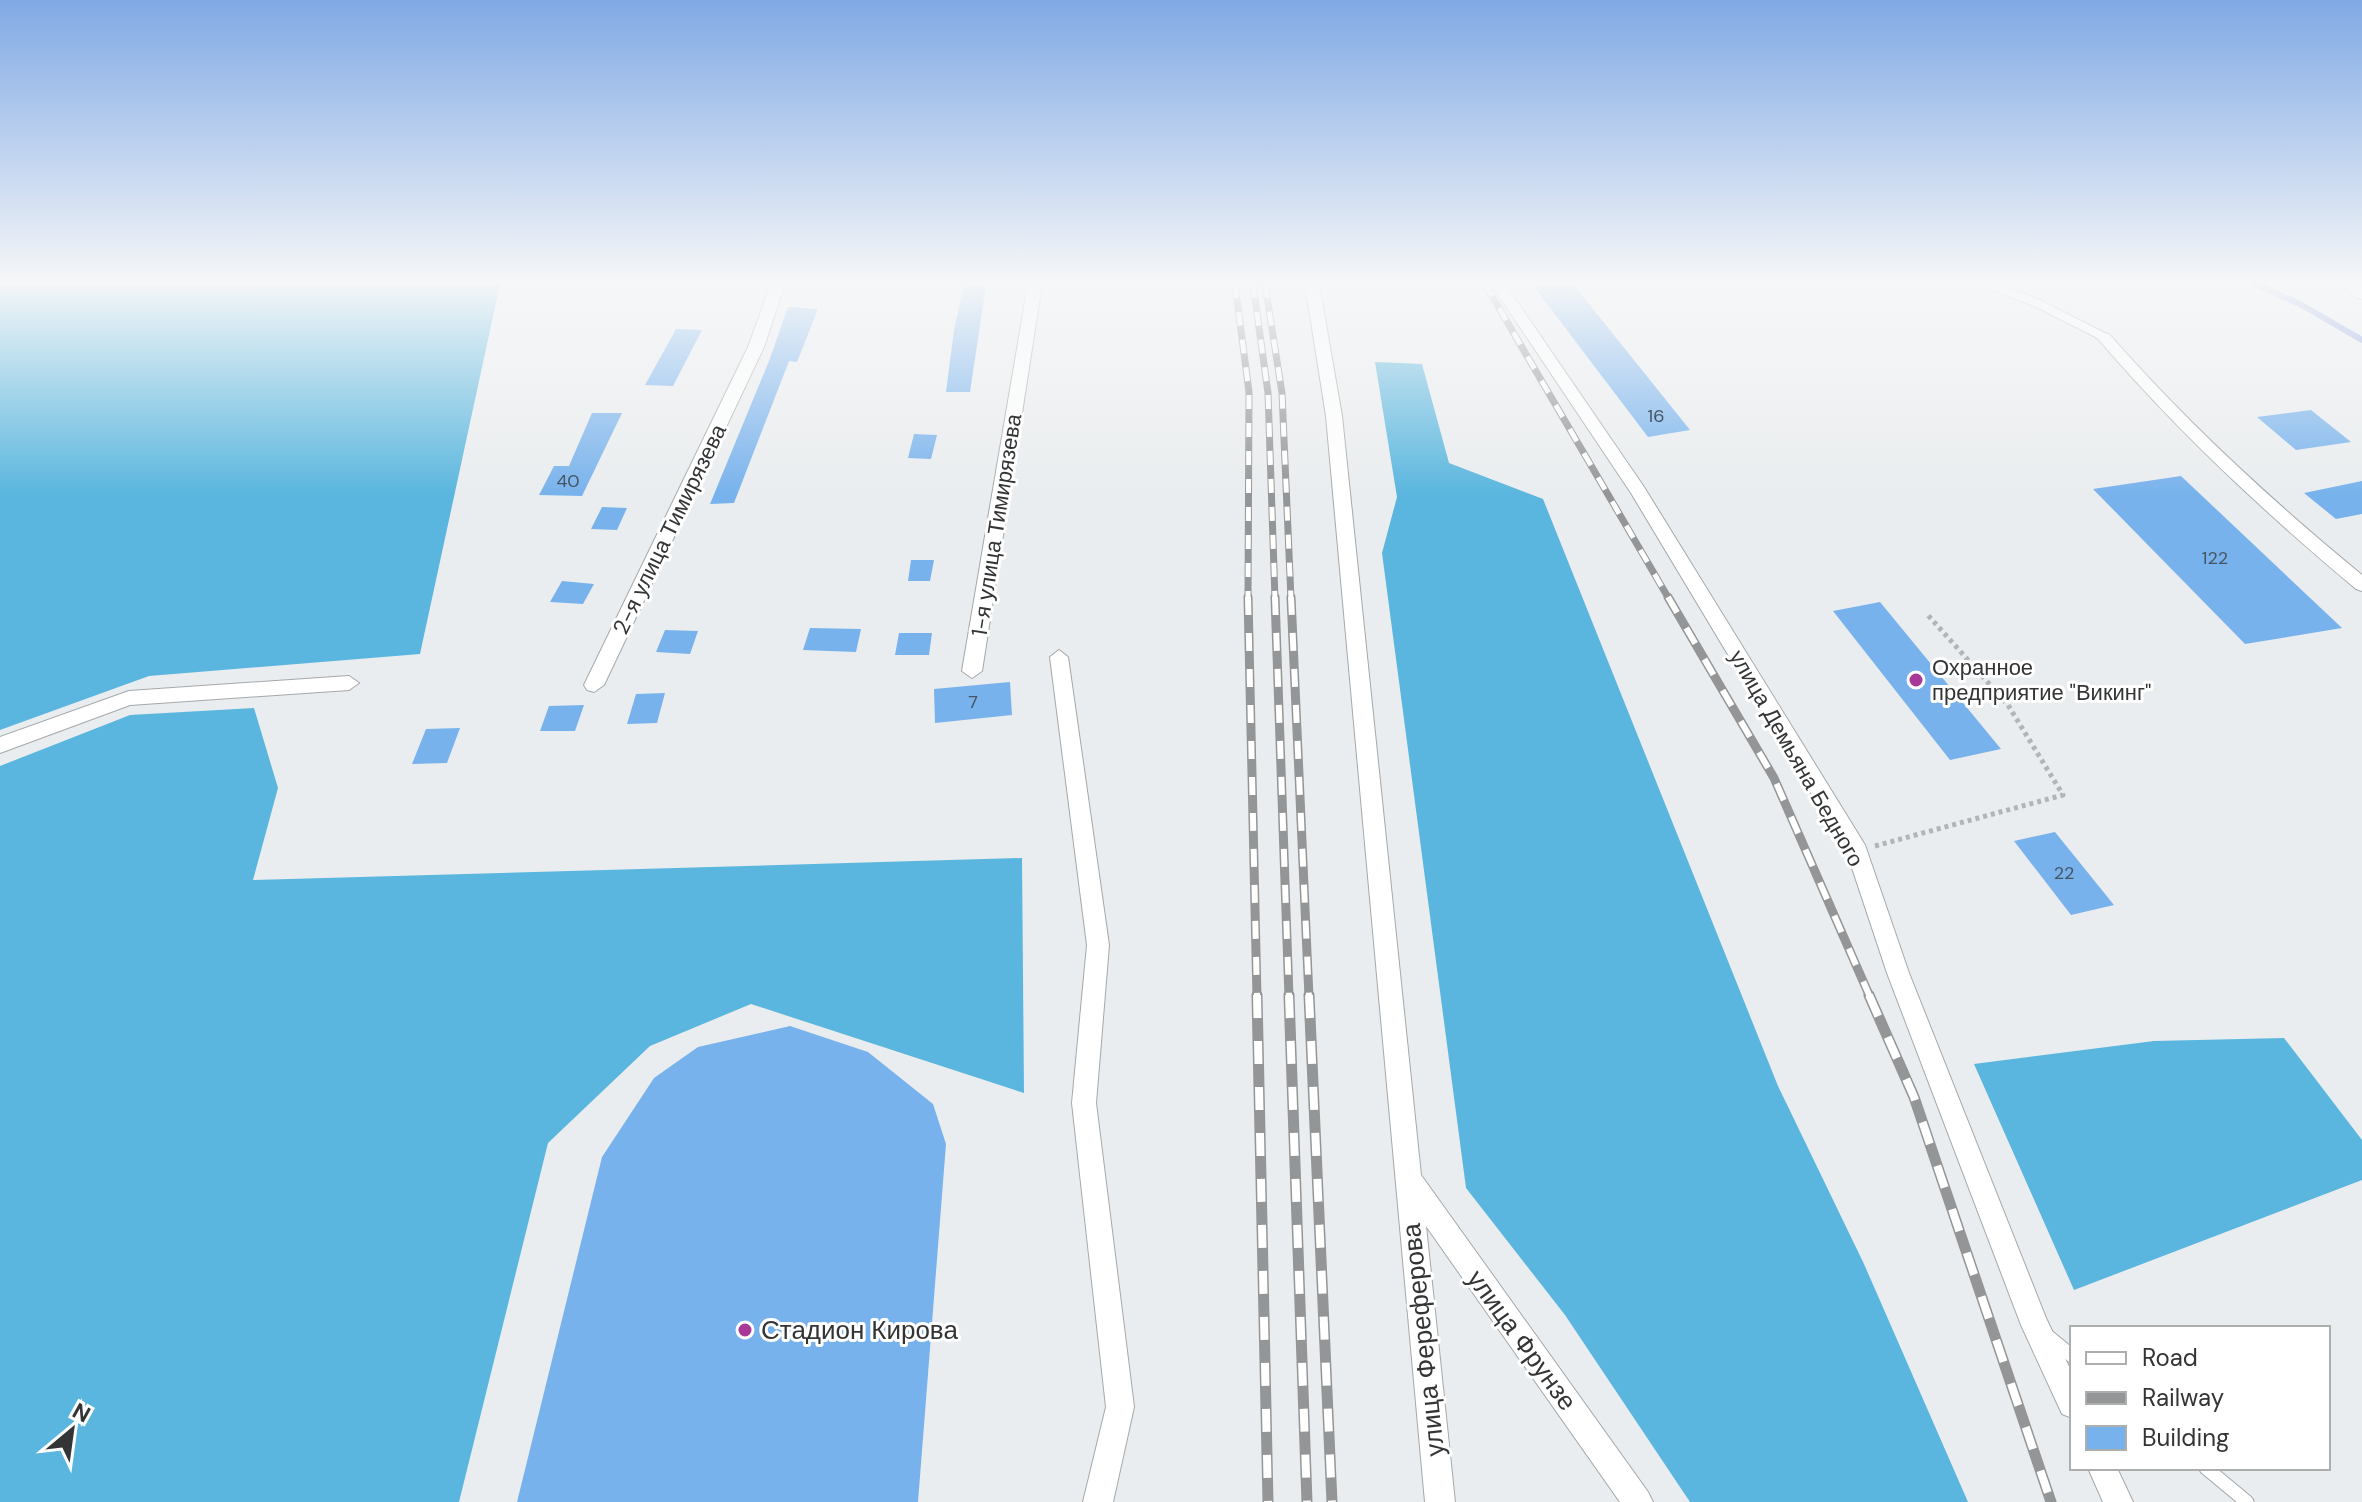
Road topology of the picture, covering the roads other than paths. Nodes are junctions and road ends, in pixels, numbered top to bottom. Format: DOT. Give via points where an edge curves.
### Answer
graph roads {
  1 [pos="753,354"];
  2 [pos="1024,354"];
  3 [pos="1324,354"];
  4 [pos="1545,354"];
  5 [pos="2118,354"];
  6 [pos="2362,585"];
  7 [pos="1059,657"];
  8 [pos="972,671"];
  9 [pos="349,683"];
  10 [pos="594,685"];
  11 [pos="0,745"];
  12 [pos="1406,1177"];
  13 [pos="2035,1325"];
  14 [pos="2070,1354"];
  15 [pos="2070,1400"];
  16 [pos="2103,1470"];
  17 [pos="2208,1470"];
  18 [pos="1098,1502"];
  19 [pos="1440,1502"];
  20 [pos="1638,1502"];
  21 [pos="2118,1502"];
  22 [pos="2247,1502"];
  1 -- 10 [label="street, 2-я улица Тимирязева"];
  2 -- 8 [label="street, 1-я улица Тимирязева"];
  3 -- 12 [label="street, улица Фереферова" via="1334,416"];
  4 -- 13 [label="street, улица Демьяна Бедного" via="1638,491 1857,851 1898,973"];
  5 -- 6 [label="street" via="2157,400 2269,508"];
  7 -- 18 [label="street" via="1098,945 1084,1103 1120,1407"];
  9 -- 11 [label="street" via="129,698"];
  12 -- 19 [label="street, улица Фереферова"];
  12 -- 20 [label="street, улица Фрунзе"];
  13 -- 14 [label="lane"];
  13 -- 15 [label="street, улица Демьяна Бедного"];
  16 -- 21 [label="street"];
  17 -- 22 [label="lane"];
}
